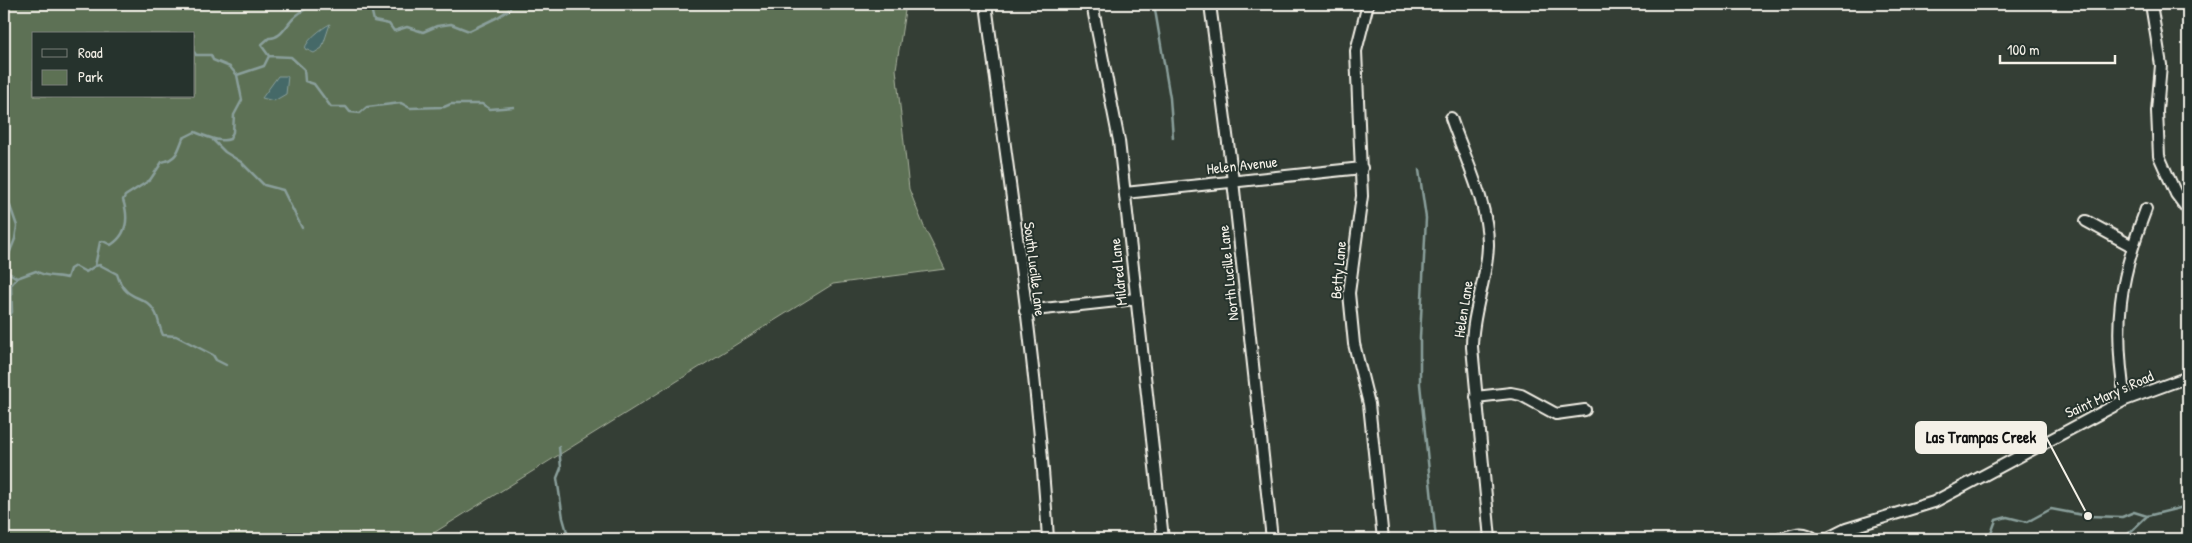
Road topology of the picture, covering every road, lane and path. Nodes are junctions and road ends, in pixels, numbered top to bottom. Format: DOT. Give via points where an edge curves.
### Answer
graph roads {
  1 [pos="986,4"];
  2 [pos="1092,4"];
  3 [pos="1210,4"];
  4 [pos="1368,4"];
  5 [pos="2151,4"];
  6 [pos="1451,118"];
  7 [pos="1362,168"];
  8 [pos="1233,181"];
  9 [pos="1125,192"];
  10 [pos="2146,209"];
  11 [pos="2188,210"];
  12 [pos="2086,221"];
  13 [pos="2132,246"];
  14 [pos="1136,299"];
  15 [pos="1026,311"];
  16 [pos="2188,377"];
  17 [pos="1476,397"];
  18 [pos="2125,400"];
  19 [pos="1585,410"];
  20 [pos="1048,539"];
  21 [pos="1163,539"];
  22 [pos="1272,539"];
  23 [pos="1383,539"];
  24 [pos="1490,539"];
  25 [pos="1780,539"];
  26 [pos="1814,539"];
  27 [pos="1826,539"];
  1 -- 15 [label="street, South Lucille Lane"];
  2 -- 9 [label="street, Mildred Lane" via="1115,114"];
  3 -- 8 [label="street, North Lucille Lane"];
  4 -- 7 [label="street, Betty Lane" via="1356,60"];
  5 -- 11 [label="street" via="2160,64 2159,156 2176,194"];
  6 -- 17 [label="street, Helen Lane" via="1488,234 1486,263 1472,330"];
  7 -- 8 [label="street, Helen Avenue"];
  7 -- 23 [label="street, Betty Lane" via="1362,206 1350,273 1350,318 1368,404"];
  8 -- 9 [label="street, Helen Avenue"];
  8 -- 22 [label="street, North Lucille Lane"];
  9 -- 14 [label="street, Mildred Lane"];
  10 -- 13 [label="street"];
  12 -- 13 [label="street"];
  13 -- 18 [label="street" via="2120,297 2120,368"];
  14 -- 15 [label="street"];
  14 -- 21 [label="street, Mildred Lane"];
  15 -- 20 [label="street, South Lucille Lane"];
  16 -- 18 [label="street, Saint Mary's Road"];
  17 -- 19 [label="street" via="1511,393 1556,414"];
  17 -- 24 [label="street, Helen Lane"];
  18 -- 27 [label="street, Saint Mary's Road" via="1934,502 1846,529"];
  25 -- 26 [label="street" via="1801,533"];
}
